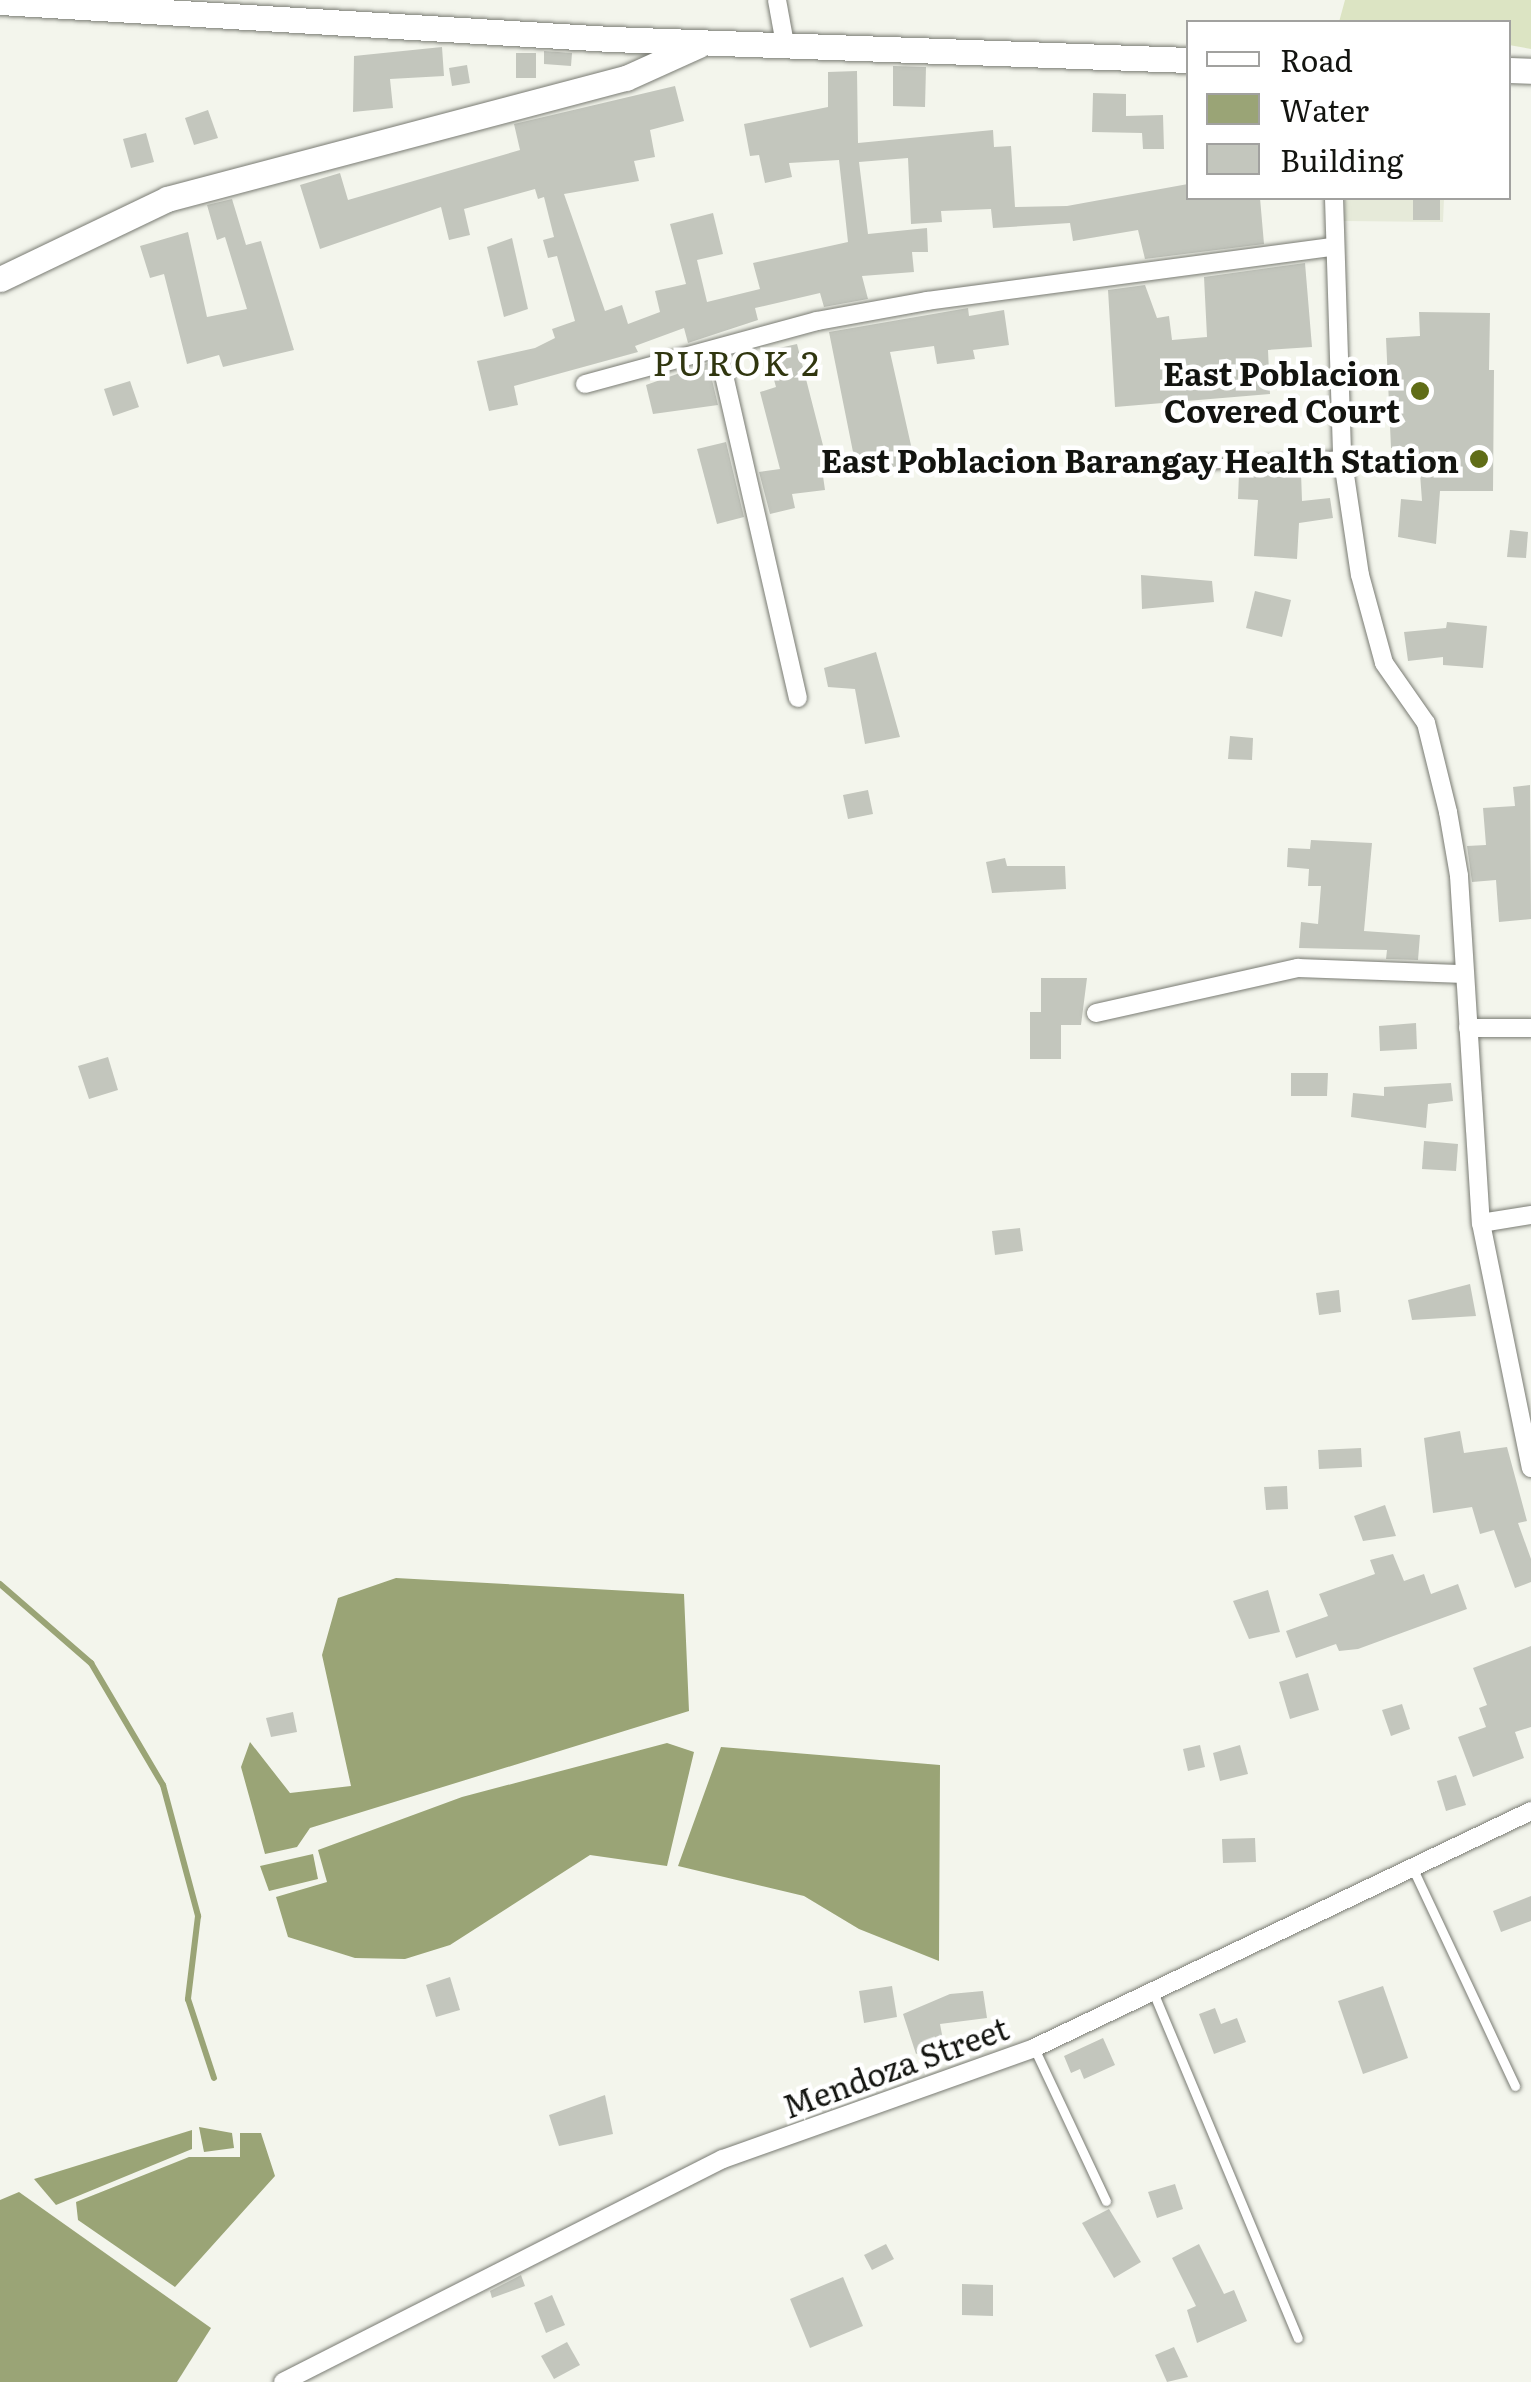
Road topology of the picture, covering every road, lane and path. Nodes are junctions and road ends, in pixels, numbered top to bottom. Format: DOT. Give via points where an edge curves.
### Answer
graph roads {
  1 [pos="777,0"];
  2 [pos="0,2"];
  3 [pos="707,42"];
  4 [pos="785,44"];
  5 [pos="1186,60"];
  6 [pos="1334,200"];
  7 [pos="1334,247"];
  8 [pos="0,279"];
  9 [pos="718,348"];
  10 [pos="585,384"];
  11 [pos="1342,454"];
  12 [pos="1162,467"];
  13 [pos="798,698"];
  14 [pos="1465,974"];
  15 [pos="1096,1012"];
  16 [pos="1468,1028"];
  17 [pos="1531,1028"];
  18 [pos="1531,1215"];
  19 [pos="1481,1223"];
  20 [pos="1531,1468"];
  21 [pos="1531,1811"];
  22 [pos="1412,1867"];
  23 [pos="1152,1990"];
  24 [pos="1034,2048"];
  25 [pos="1515,2086"];
  26 [pos="1106,2201"];
  27 [pos="1298,2338"];
  28 [pos="283,2382"];
  1 -- 4 [label="street"];
  2 -- 3 [label="main road"];
  3 -- 4 [label="main road"];
  3 -- 8 [label="main road" via="626,78 167,199"];
  4 -- 5 [label="main road"];
  6 -- 7 [label="street"];
  7 -- 9 [label="street" via="927,301"];
  7 -- 11 [label="street"];
  9 -- 10 [label="street"];
  9 -- 13 [label="street"];
  11 -- 12 [label="lane"];
  11 -- 14 [label="street" via="1360,575 1384,662 1426,723 1448,812"];
  14 -- 15 [label="street" via="1298,968"];
  14 -- 16 [label="street"];
  16 -- 17 [label="street"];
  16 -- 19 [label="street"];
  18 -- 19 [label="street"];
  19 -- 20 [label="street"];
  21 -- 22 [label="street, Mendoza Street"];
  22 -- 23 [label="street, Mendoza Street"];
  22 -- 25 [label="lane"];
  23 -- 24 [label="street, Mendoza Street"];
  23 -- 27 [label="lane"];
  24 -- 26 [label="lane"];
  24 -- 28 [label="street, Mendoza Street" via="724,2159"];
}
